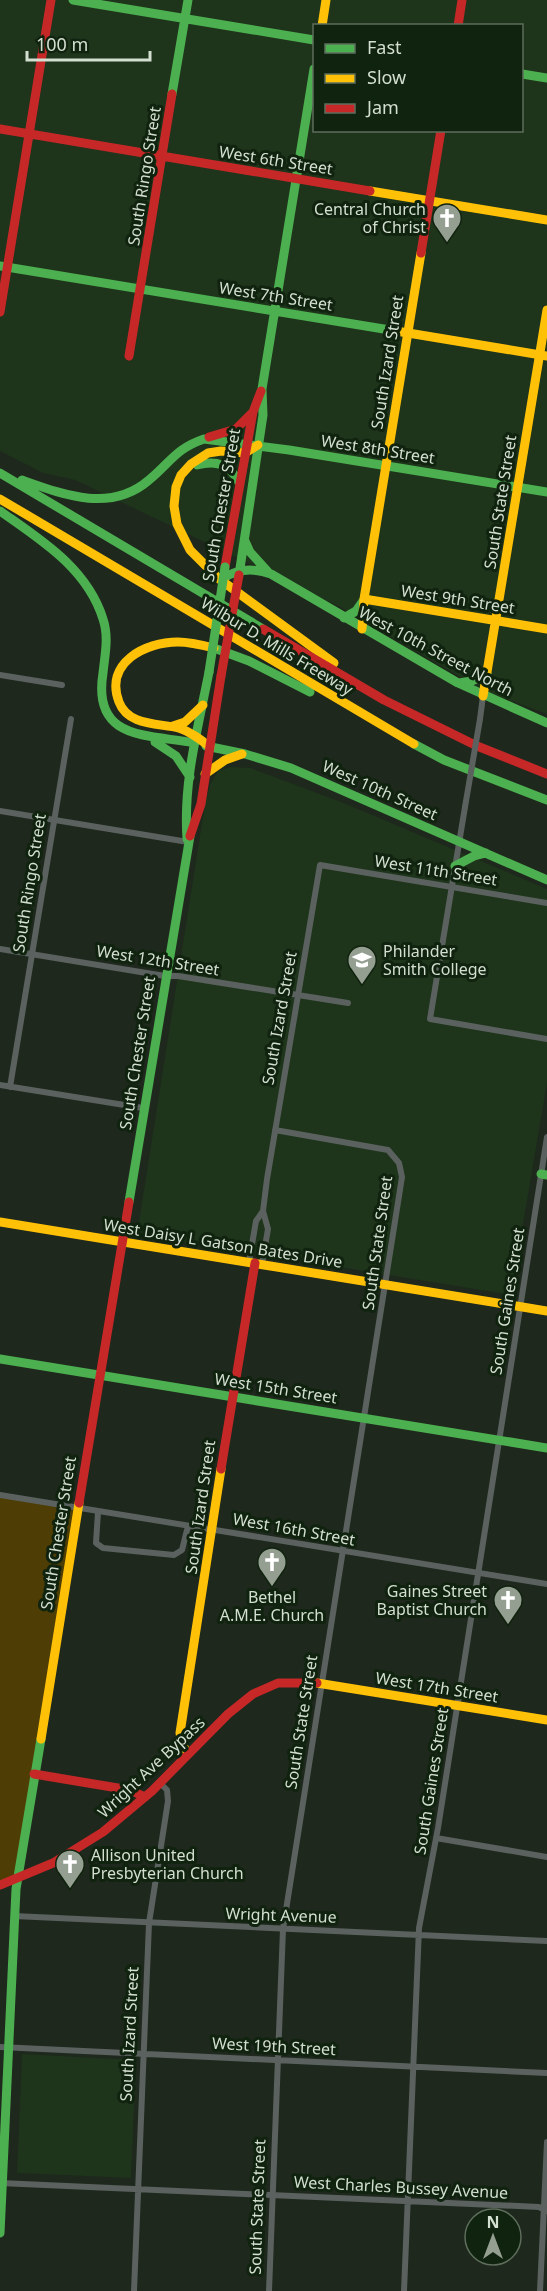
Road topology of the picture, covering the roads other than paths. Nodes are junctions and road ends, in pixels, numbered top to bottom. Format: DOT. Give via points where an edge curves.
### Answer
graph roads {
  1 [pos="51,0"];
  2 [pos="73,0"];
  3 [pos="188,0"];
  4 [pos="326,0"];
  5 [pos="462,0"];
  6 [pos="185,19"];
  7 [pos="322,24"];
  8 [pos="458,24"];
  9 [pos="313,40"];
  10 [pos="523,74"];
  11 [pos="547,78"];
  12 [pos="313,81"];
  13 [pos="0,129"];
  14 [pos="441,132"];
  15 [pos="30,134"];
  16 [pos="162,156"];
  17 [pos="296,179"];
  18 [pos="429,199"];
  19 [pos="547,220"];
  20 [pos="4,266"];
  21 [pos="140,289"];
  22 [pos="547,310"];
  23 [pos="275,311"];
  24 [pos="0,312"];
  25 [pos="408,332"];
  26 [pos="543,355"];
  27 [pos="129,356"];
  28 [pos="262,389"];
  29 [pos="253,412"];
  30 [pos="204,439"];
  31 [pos="258,445"];
  32 [pos="246,448"];
  33 [pos="385,465"];
  34 [pos="185,470"];
  35 [pos="0,472"];
  36 [pos="239,482"];
  37 [pos="518,487"];
  38 [pos="547,492"];
  39 [pos="0,499"];
  40 [pos="0,511"];
  41 [pos="244,540"];
  42 [pos="234,571"];
  43 [pos="271,574"];
  44 [pos="364,599"];
  45 [pos="344,618"];
  46 [pos="496,621"];
  47 [pos="362,629"];
  48 [pos="547,629"];
  49 [pos="487,674"];
  50 [pos="0,675"];
  51 [pos="458,683"];
  52 [pos="62,685"];
  53 [pos="483,696"];
  54 [pos="384,700"];
  55 [pos="203,705"];
  56 [pos="70,720"];
  57 [pos="547,723"];
  58 [pos="173,726"];
  59 [pos="387,730"];
  60 [pos="141,735"];
  61 [pos="196,740"];
  62 [pos="210,747"];
  63 [pos="245,754"];
  64 [pos="547,772"];
  65 [pos="205,774"];
  66 [pos="190,777"];
  67 [pos="506,785"];
  68 [pos="547,800"];
  69 [pos="547,807"];
  70 [pos="0,811"];
  71 [pos="55,820"];
  72 [pos="459,841"];
  73 [pos="188,842"];
  74 [pos="486,853"];
  75 [pos="321,865"];
  76 [pos="455,866"];
  77 [pos="547,880"];
  78 [pos="452,886"];
  79 [pos="547,903"];
  80 [pos="0,949"];
  81 [pos="33,954"];
  82 [pos="165,976"];
  83 [pos="298,996"];
  84 [pos="348,1004"];
  85 [pos="547,1039"];
  86 [pos="0,1085"];
  87 [pos="10,1087"];
  88 [pos="143,1108"];
  89 [pos="275,1130"];
  90 [pos="547,1137"];
  91 [pos="544,1174"];
  92 [pos="263,1211"];
  93 [pos="0,1222"];
  94 [pos="122,1241"];
  95 [pos="255,1263"];
  96 [pos="387,1285"];
  97 [pos="519,1306"];
  98 [pos="547,1311"];
  99 [pos="0,1359"];
  100 [pos="99,1374"];
  101 [pos="232,1396"];
  102 [pos="365,1418"];
  103 [pos="498,1440"];
  104 [pos="547,1448"];
  105 [pos="0,1495"];
  106 [pos="78,1508"];
  107 [pos="98,1512"];
  108 [pos="188,1526"];
  109 [pos="212,1529"];
  110 [pos="344,1551"];
  111 [pos="478,1572"];
  112 [pos="547,1584"];
  113 [pos="322,1683"];
  114 [pos="458,1706"];
  115 [pos="547,1720"];
  116 [pos="188,1754"];
  117 [pos="34,1774"];
  118 [pos="160,1783"];
  119 [pos="145,1797"];
  120 [pos="436,1838"];
  121 [pos="547,1857"];
  122 [pos="18,1879"];
  123 [pos="0,1886"];
  124 [pos="14,1917"];
  125 [pos="149,1923"];
  126 [pos="283,1929"];
  127 [pos="419,1934"];
  128 [pos="547,1941"];
  129 [pos="4,2047"];
  130 [pos="143,2053"];
  131 [pos="277,2059"];
  132 [pos="414,2066"];
  133 [pos="547,2073"];
  134 [pos="547,2142"];
  135 [pos="1,2182"];
  136 [pos="137,2189"];
  137 [pos="272,2193"];
  138 [pos="408,2200"];
  139 [pos="545,2210"];
  140 [pos="0,2233"];
  141 [pos="134,2291"];
  142 [pos="269,2291"];
  143 [pos="404,2291"];
  144 [pos="540,2291"];
  1 -- 15 [label="main road"];
  2 -- 6 [label="main road"];
  3 -- 6 [label="main road, South Ringo Street"];
  4 -- 7 [label="main road"];
  5 -- 8 [label="main road"];
  6 -- 9 [label="main road"];
  6 -- 16 [label="main road, South Ringo Street"];
  10 -- 11 [label="main road"];
  12 -- 17 [label="main road, South Chester Street"];
  13 -- 15 [label="main road, West 6th Street"];
  14 -- 18 [label="main road, South Izard Street"];
  15 -- 16 [label="main road, West 6th Street"];
  15 -- 20 [label="main road"];
  16 -- 17 [label="main road, West 6th Street"];
  16 -- 21 [label="main road, South Ringo Street"];
  17 -- 18 [label="main road, West 6th Street"];
  17 -- 23 [label="main road, South Chester Street"];
  18 -- 19 [label="main road, West 6th Street"];
  18 -- 25 [label="main road, South Izard Street"];
  20 -- 21 [label="main road, West 7th Street"];
  20 -- 24 [label="main road"];
  21 -- 23 [label="main road, West 7th Street"];
  21 -- 27 [label="main road, South Ringo Street"];
  22 -- 26 [label="main road, South State Street"];
  23 -- 25 [label="main road, West 7th Street"];
  23 -- 28 [label="main road, South Chester Street"];
  25 -- 26 [label="main road, West 7th Street"];
  25 -- 33 [label="main road, South Izard Street"];
  26 -- 37 [label="main road, South State Street"];
  28 -- 29 [label="main road, South Chester Street"];
  28 -- 31 [label="main road, South Chester Street"];
  29 -- 30 [label="main road" via="236,429"];
  29 -- 32 [label="main road, South Chester Street"];
  30 -- 32 [label="main road"];
  30 -- 35 [label="main road" via="183,447 139,488 106,500 65,496"];
  31 -- 32 [label="main road"];
  31 -- 33 [label="main road, West 8th Street"];
  31 -- 41 [label="main road, South Chester Street"];
  32 -- 34 [label="main road" via="208,453"];
  32 -- 36 [label="main road, South Chester Street"];
  33 -- 37 [label="main road, West 8th Street"];
  33 -- 44 [label="main road, South Izard Street"];
  34 -- 36 [label="main road" via="211,461 230,469"];
  34 -- 54 [label="main road" via="176,487 174,506 181,533 196,557 218,579"];
  35 -- 54 [label="main road, Wilbur D. Mills Freeway"];
  36 -- 42 [label="main road, South Chester Street"];
  37 -- 38 [label="main road, West 8th Street"];
  37 -- 46 [label="main road, South State Street"];
  39 -- 59 [label="main road, Wilbur D. Mills Freeway"];
  40 -- 60 [label="main road" via="65,561 92,594 106,632 100,690 105,711 121,728"];
  41 -- 42 [label="main road, South Chester Street"];
  41 -- 43 [label="main road"];
  42 -- 43 [label="main road"];
  42 -- 55 [label="main road, South Chester Street, bridge" via="224,578"];
  42 -- 62 [label="main road, South Chester Street, bridge"];
  43 -- 45 [label="main road"];
  44 -- 45 [label="main road" via="356,611"];
  44 -- 46 [label="main road, West 9th Street"];
  44 -- 47 [label="main road, South Izard Street"];
  45 -- 47 [label="main road, West 10th Street North"];
  46 -- 48 [label="main road, West 9th Street"];
  46 -- 49 [label="main road, South State Street"];
  47 -- 51 [label="main road, West 10th Street North"];
  49 -- 51 [label="main road"];
  49 -- 53 [label="main road, South State Street"];
  50 -- 52 [label="street"];
  51 -- 53 [label="main road, West 10th Street North"];
  53 -- 57 [label="main road, West 10th Street North"];
  53 -- 72 [label="street, South State Street, bridge"];
  54 -- 64 [label="main road, Wilbur D. Mills Freeway" via="477,746"];
  55 -- 58 [label="main road" via="185,722"];
  55 -- 61 [label="main road, South Chester Street"];
  56 -- 71 [label="street, South Ringo Street"];
  58 -- 59 [label="main road" via="139,721 122,708 117,698 116,679 122,665 146,646 182,642 227,653"];
  58 -- 61 [label="main road"];
  59 -- 67 [label="main road, Wilbur D. Mills Freeway" via="444,760"];
  60 -- 61 [label="main road"];
  60 -- 66 [label="main road" via="172,751"];
  61 -- 62 [label="main road"];
  61 -- 66 [label="main road, South Chester Street"];
  62 -- 63 [label="main road, West 10th Street"];
  62 -- 65 [label="main road, South Chester Street"];
  63 -- 65 [label="main road" via="225,760"];
  63 -- 72 [label="main road, West 10th Street" via="291,768"];
  65 -- 73 [label="main road, South Chester Street" via="201,804"];
  66 -- 73 [label="main road, South Chester Street" via="185,823"];
  67 -- 68 [label="main road, Wilbur D. Mills Freeway"];
  67 -- 69 [label="main road"];
  70 -- 71 [label="street"];
  71 -- 73 [label="street"];
  71 -- 81 [label="street, South Ringo Street"];
  72 -- 74 [label="main road, West 10th Street"];
  72 -- 76 [label="street, South State Street"];
  73 -- 82 [label="main road, South Chester Street"];
  74 -- 76 [label="main road"];
  74 -- 77 [label="main road, West 10th Street"];
  75 -- 78 [label="street, West 11th Street"];
  75 -- 83 [label="street, South Izard Street"];
  76 -- 78 [label="street, South State Street"];
  78 -- 79 [label="street, West 11th Street"];
  78 -- 85 [label="street, South State Street" via="430,1019"];
  80 -- 81 [label="street, West 12th Street"];
  81 -- 82 [label="street, West 12th Street"];
  81 -- 87 [label="street, South Ringo Street"];
  82 -- 83 [label="street, West 12th Street"];
  82 -- 88 [label="main road, South Chester Street"];
  83 -- 84 [label="street, West 12th Street"];
  83 -- 89 [label="street, South Izard Street"];
  86 -- 87 [label="street"];
  87 -- 88 [label="street"];
  88 -- 94 [label="main road, South Chester Street"];
  89 -- 92 [label="street, South Izard Street"];
  89 -- 96 [label="street, South State Street" via="393,1153 399,1162 402,1183"];
  90 -- 91 [label="street, South Gaines Street"];
  91 -- 97 [label="street, South Gaines Street"];
  92 -- 95 [label="street, South Izard Street" via="256,1221"];
  92 -- 95 [label="street, South Izard Street" via="267,1229"];
  93 -- 94 [label="main road, West Daisy L Gatson Bates Drive"];
  94 -- 95 [label="main road, West Daisy L Gatson Bates Drive"];
  94 -- 100 [label="main road, South Chester Street"];
  95 -- 96 [label="main road, West Daisy L Gatson Bates Drive"];
  95 -- 101 [label="main road, South Izard Street"];
  96 -- 97 [label="main road, West Daisy L Gatson Bates Drive"];
  96 -- 102 [label="street, South State Street"];
  97 -- 98 [label="main road, West Daisy L Gatson Bates Drive"];
  97 -- 103 [label="street, South Gaines Street"];
  99 -- 100 [label="main road, West 15th Street"];
  100 -- 101 [label="main road, West 15th Street"];
  100 -- 106 [label="main road, South Chester Street"];
  101 -- 102 [label="main road, West 15th Street"];
  101 -- 109 [label="main road, South Izard Street"];
  102 -- 103 [label="main road, West 15th Street"];
  102 -- 110 [label="street, South State Street"];
  103 -- 104 [label="main road, West 15th Street"];
  103 -- 111 [label="street, South Gaines Street"];
  105 -- 106 [label="street, West 16th Street"];
  106 -- 107 [label="street, West 16th Street"];
  106 -- 117 [label="main road, South Chester Street"];
  107 -- 108 [label="street, West 16th Street"];
  107 -- 108 [label="street" via="96,1543 103,1548 174,1555 182,1550"];
  108 -- 109 [label="street, West 16th Street"];
  109 -- 110 [label="street, West 16th Street"];
  109 -- 116 [label="main road, South Izard Street" via="180,1733"];
  110 -- 111 [label="street, West 16th Street"];
  110 -- 113 [label="street, South State Street"];
  111 -- 112 [label="street, West 16th Street"];
  111 -- 114 [label="street, South Gaines Street"];
  113 -- 114 [label="main road, West 17th Street"];
  113 -- 116 [label="main road, Wright Ave Bypass" via="288,1682 259,1690"];
  113 -- 126 [label="street, South State Street"];
  114 -- 115 [label="main road, West 17th Street"];
  114 -- 120 [label="street, South Gaines Street"];
  116 -- 118 [label="main road, Wright Ave Bypass"];
  117 -- 119 [label="main road" via="130,1790"];
  117 -- 122 [label="main road, South Chester Street"];
  118 -- 119 [label="main road, Wright Ave Bypass"];
  118 -- 125 [label="street, South Izard Street" via="167,1790 168,1801"];
  119 -- 122 [label="main road, Wright Ave Bypass" via="87,1843"];
  120 -- 121 [label="street"];
  120 -- 127 [label="street, South Gaines Street"];
  122 -- 123 [label="main road, Wright Ave Bypass"];
  122 -- 124 [label="main road, South Chester Street"];
  124 -- 125 [label="street, Wright Avenue"];
  124 -- 129 [label="main road, South Chester Street"];
  125 -- 126 [label="street, Wright Avenue"];
  125 -- 130 [label="street, South Izard Street"];
  126 -- 127 [label="street, Wright Avenue"];
  126 -- 131 [label="street, South State Street"];
  127 -- 128 [label="street, Wright Avenue"];
  127 -- 132 [label="street, South Gaines Street"];
  129 -- 130 [label="street, West 19th Street"];
  129 -- 135 [label="main road, South Chester Street"];
  130 -- 131 [label="street, West 19th Street"];
  130 -- 136 [label="street, South Izard Street"];
  131 -- 132 [label="street, West 19th Street"];
  131 -- 137 [label="street, South State Street"];
  132 -- 133 [label="street, West 19th Street"];
  132 -- 138 [label="street, South Gaines Street"];
  134 -- 139 [label="street"];
  135 -- 136 [label="street, West Charles Bussey Avenue"];
  135 -- 140 [label="main road, South Chester Street"];
  136 -- 137 [label="street, West Charles Bussey Avenue"];
  136 -- 141 [label="street, South Izard Street"];
  137 -- 138 [label="street, West Charles Bussey Avenue"];
  137 -- 142 [label="street, South State Street"];
  138 -- 139 [label="street, West Charles Bussey Avenue"];
  138 -- 143 [label="street, South Gaines Street"];
  139 -- 144 [label="street"];
}
